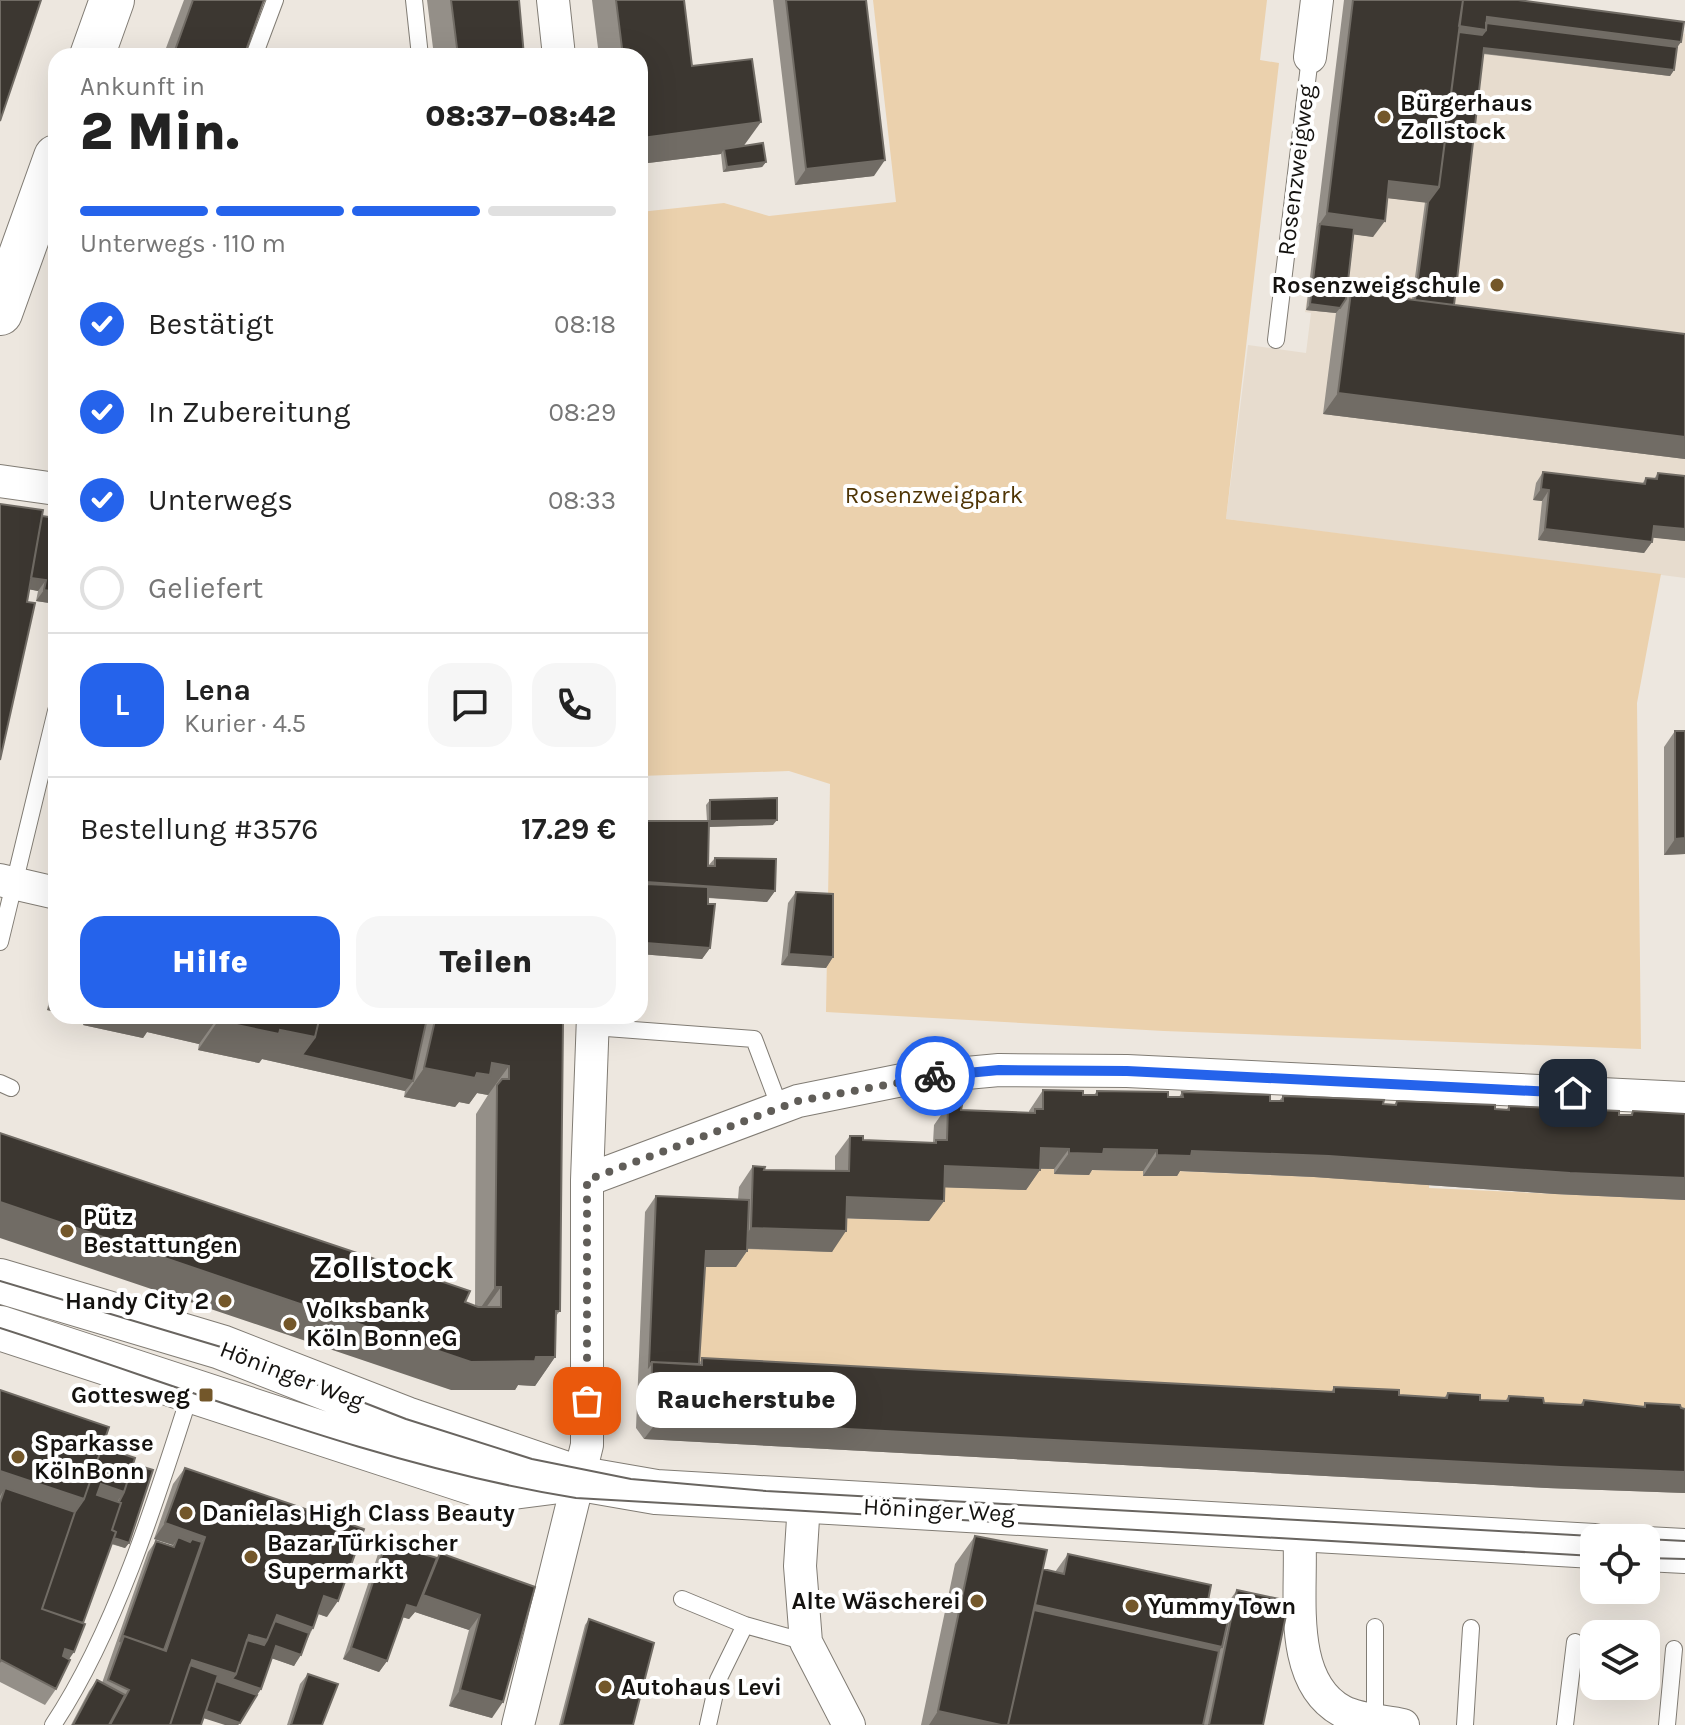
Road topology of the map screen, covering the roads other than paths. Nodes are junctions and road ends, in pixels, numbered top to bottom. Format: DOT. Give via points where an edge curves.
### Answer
graph roads {
  1 [pos="112,0"];
  2 [pos="275,0"];
  3 [pos="414,0"];
  4 [pos="553,0"];
  5 [pos="1317,0"];
  6 [pos="95,48"];
  7 [pos="257,48"];
  8 [pos="419,48"];
  9 [pos="558,48"];
  10 [pos="1310,57"];
  11 [pos="48,179"];
  12 [pos="0,313"];
  13 [pos="1276,340"];
  14 [pos="0,481"];
  15 [pos="48,488"];
  16 [pos="48,738"];
  17 [pos="6,882"];
  18 [pos="48,891"];
  19 [pos="0,942"];
  20 [pos="593,1024"];
  21 [pos="620,1024"];
  22 [pos="1685,1098"];
  23 [pos="780,1108"];
  24 [pos="587,1180"];
  25 [pos="0,1281"];
  26 [pos="0,1328"];
  27 [pos="191,1390"];
  28 [pos="581,1479"];
  29 [pos="804,1503"];
  30 [pos="1299,1530"];
  31 [pos="1580,1545"];
  32 [pos="1660,1550"];
  33 [pos="1685,1551"];
  34 [pos="682,1599"];
  35 [pos="745,1625"];
  36 [pos="1375,1627"];
  37 [pos="1471,1628"];
  38 [pos="806,1642"];
  39 [pos="1575,1642"];
  40 [pos="1674,1649"];
  41 [pos="1389,1722"];
  42 [pos="53,1725"];
  43 [pos="518,1725"];
  44 [pos="708,1725"];
  45 [pos="849,1725"];
  46 [pos="1465,1725"];
  47 [pos="1565,1725"];
  48 [pos="1667,1725"];
  1 -- 6 [label="street"];
  2 -- 7 [label="lane"];
  3 -- 8 [label="lane"];
  4 -- 9 [label="street"];
  5 -- 10 [label="street, Rosenzweigweg"];
  10 -- 13 [label="lane, Rosenzweigweg"];
  11 -- 12 [label="street"];
  14 -- 15 [label="street"];
  16 -- 17 [label="lane"];
  17 -- 18 [label="street"];
  17 -- 19 [label="lane"];
  20 -- 24 [label="street"];
  21 -- 23 [label="lane" via="754,1039"];
  22 -- 23 [label="street" via="1127,1071 999,1070 912,1078"];
  23 -- 24 [label="street"];
  24 -- 28 [label="street" via="587,1445"];
  25 -- 28 [label="street, Höninger Weg" via="221,1347"];
  26 -- 27 [label="street, Höninger Weg"];
  27 -- 28 [label="street, Höninger Weg" via="486,1487"];
  27 -- 42 [label="lane" via="162,1482 88,1669"];
  28 -- 29 [label="street, Höninger Weg" via="656,1492"];
  28 -- 43 [label="street"];
  29 -- 30 [label="street, Höninger Weg"];
  29 -- 38 [label="street" via="800,1566"];
  30 -- 31 [label="street, Höninger Weg"];
  30 -- 41 [label="street" via="1305,1656 1317,1691 1343,1712"];
  32 -- 33 [label="street"];
  34 -- 35 [label="lane"];
  35 -- 38 [label="lane"];
  35 -- 44 [label="lane" via="718,1680"];
  36 -- 41 [label="lane"];
  37 -- 46 [label="lane"];
  38 -- 45 [label="street"];
  39 -- 47 [label="lane"];
  40 -- 48 [label="lane"];
}
